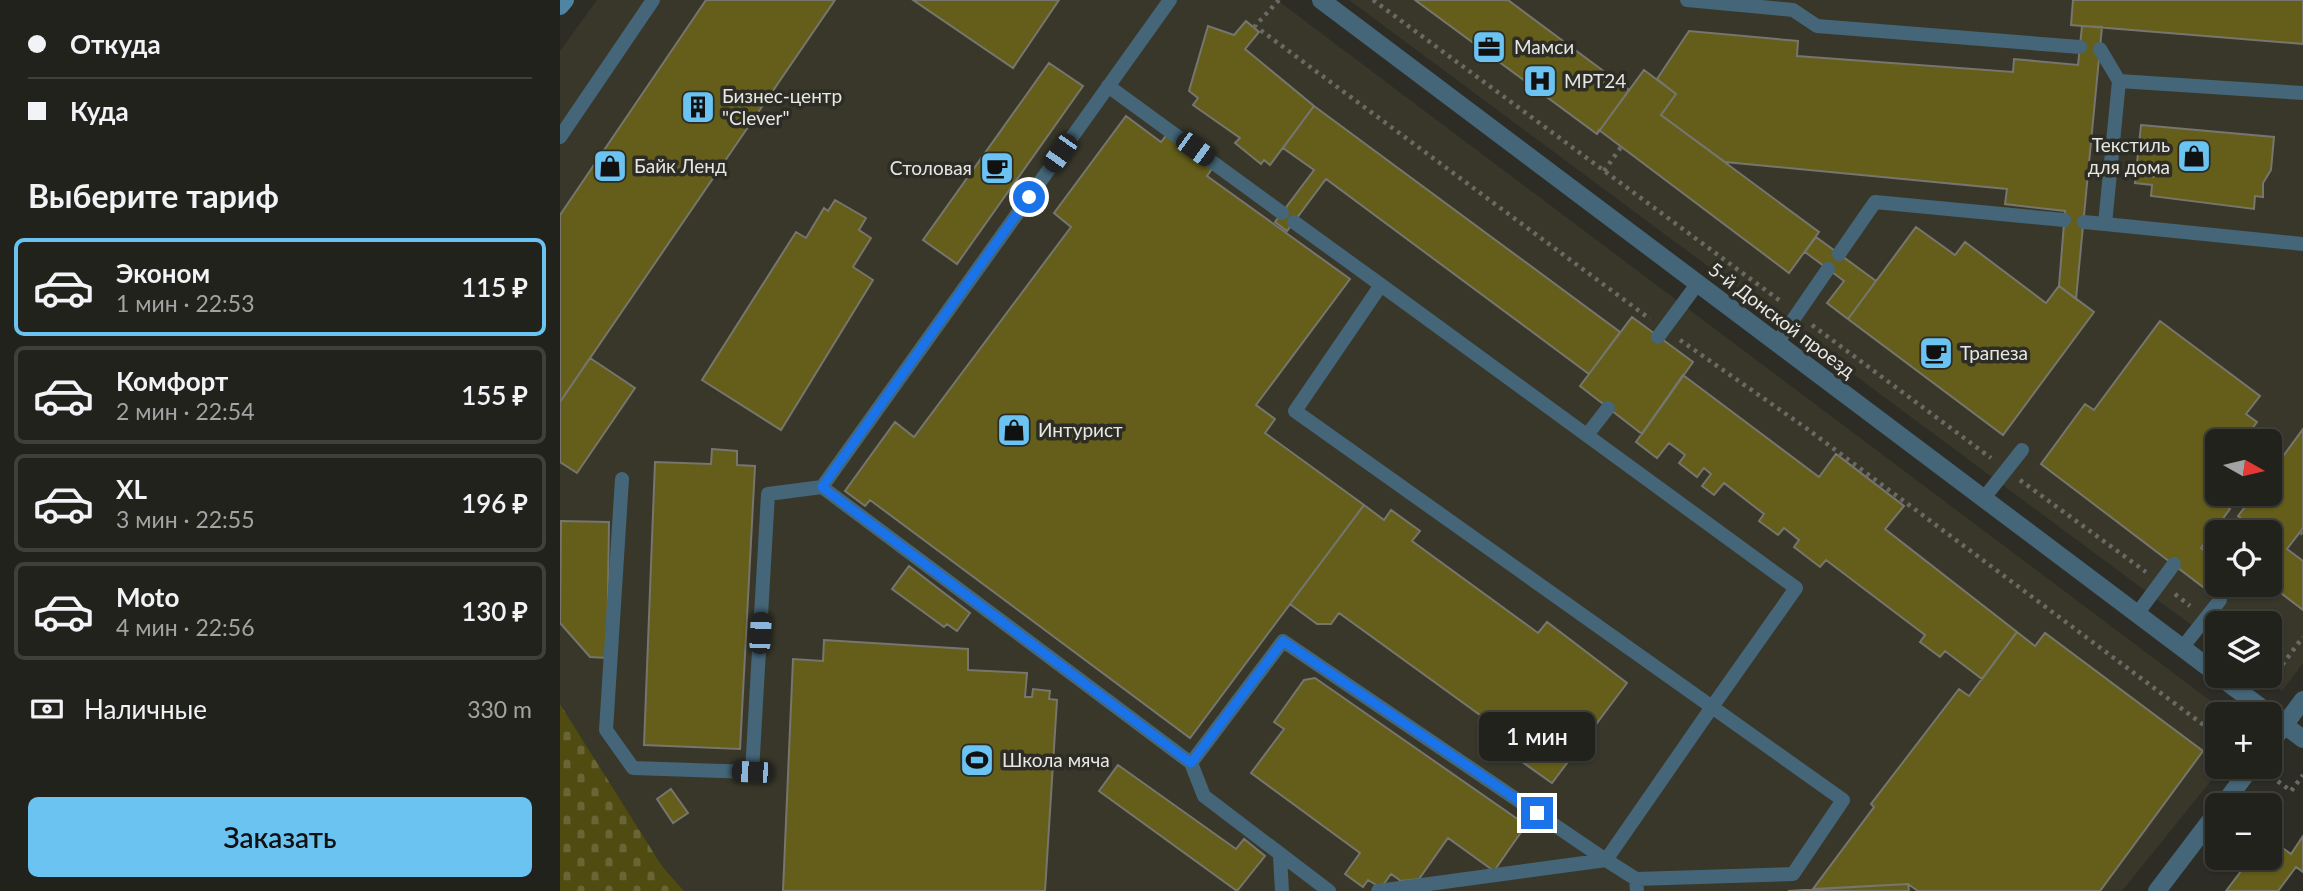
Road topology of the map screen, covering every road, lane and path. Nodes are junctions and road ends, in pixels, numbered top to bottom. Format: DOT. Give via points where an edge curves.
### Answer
graph roads {
  1 [pos="565,0"];
  2 [pos="653,0"];
  3 [pos="1170,0"];
  4 [pos="1279,0"];
  5 [pos="1321,0"];
  6 [pos="1687,0"];
  7 [pos="560,6"];
  8 [pos="2080,47"];
  9 [pos="2100,49"];
  10 [pos="2119,80"];
  11 [pos="1108,86"];
  12 [pos="2303,93"];
  13 [pos="560,137"];
  14 [pos="1621,147"];
  15 [pos="1604,171"];
  16 [pos="1282,213"];
  17 [pos="2064,220"];
  18 [pos="1294,222"];
  19 [pos="2084,222"];
  20 [pos="2105,224"];
  21 [pos="2303,244"];
  22 [pos="1839,254"];
  23 [pos="1828,269"];
  24 [pos="1698,283"];
  25 [pos="1381,285"];
  26 [pos="1661,333"];
  27 [pos="1777,342"];
  28 [pos="1608,408"];
  29 [pos="1587,435"];
  30 [pos="2022,450"];
  31 [pos="622,479"];
  32 [pos="822,487"];
  33 [pos="1984,498"];
  34 [pos="2174,564"];
  35 [pos="2220,600"];
  36 [pos="2137,614"];
  37 [pos="2303,638"];
  38 [pos="2182,648"];
  39 [pos="2205,665"];
  40 [pos="2282,665"];
  41 [pos="2236,688"];
  42 [pos="2303,700"];
  43 [pos="1712,707"];
  44 [pos="2284,724"];
  45 [pos="2205,726"];
  46 [pos="2282,727"];
  47 [pos="2303,738"];
  48 [pos="1191,763"];
  49 [pos="2303,775"];
  50 [pos="2275,779"];
  51 [pos="2205,828"];
  52 [pos="1280,857"];
  53 [pos="1606,860"];
  54 [pos="1636,885"];
  55 [pos="1282,891"];
  56 [pos="1329,891"];
  57 [pos="1378,891"];
  58 [pos="2157,891"];
  1 -- 7 [label="main road"];
  2 -- 13 [label="lane"];
  3 -- 11 [label="lane"];
  4 -- 26 [label="path" via="1255,26"];
  5 -- 24 [label="street, 5-й Донской проезд"];
  6 -- 8 [label="lane" via="1793,10 1817,26"];
  9 -- 10 [label="lane"];
  10 -- 12 [label="lane"];
  10 -- 20 [label="lane"];
  11 -- 16 [label="lane"];
  11 -- 32 [label="lane"];
  14 -- 15 [label="path"];
  17 -- 22 [label="lane" via="1875,202"];
  18 -- 25 [label="lane"];
  19 -- 20 [label="lane"];
  20 -- 21 [label="lane"];
  23 -- 27 [label="lane"];
  24 -- 26 [label="lane"];
  24 -- 27 [label="street, 5-й Донской проезд"];
  25 -- 29 [label="lane"];
  25 -- 43 [label="lane" via="1295,411"];
  26 -- 45 [label="path" via="1806,428"];
  27 -- 33 [label="street, 5-й Донской проезд"];
  28 -- 29 [label="lane"];
  29 -- 43 [label="lane" via="1796,588"];
  30 -- 33 [label="lane"];
  31 -- 32 [label="lane" via="606,730 634,768 752,772 768,495"];
  32 -- 48 [label="lane"];
  33 -- 36 [label="street, 5-й Донской проезд"];
  34 -- 36 [label="lane"];
  35 -- 38 [label="lane"];
  36 -- 38 [label="street, 5-й Донской проезд"];
  37 -- 40 [label="path"];
  38 -- 39 [label="street, 5-й Донской проезд"];
  41 -- 44 [label="street, 5-й Донской проезд"];
  42 -- 44 [label="street"];
  43 -- 53 [label="lane"];
  43 -- 54 [label="lane" via="1843,800 1793,874"];
  44 -- 46 [label="street"];
  44 -- 47 [label="street, 5-й Донской проезд"];
  48 -- 52 [label="lane" via="1205,796"];
  48 -- 53 [label="lane" via="1283,641"];
  49 -- 50 [label="path" via="2291,791"];
  51 -- 58 [label="street"];
  52 -- 55 [label="lane"];
  52 -- 56 [label="lane"];
  53 -- 54 [label="lane"];
  53 -- 57 [label="lane"];
}
